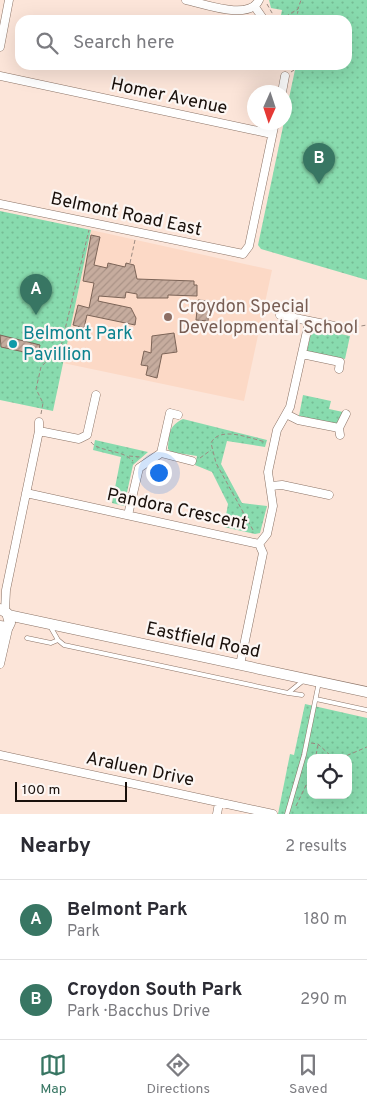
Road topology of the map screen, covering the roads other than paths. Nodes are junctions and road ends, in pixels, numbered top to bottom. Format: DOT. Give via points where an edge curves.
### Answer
graph roads {
  1 [pos="9,0"];
  2 [pos="186,0"];
  3 [pos="259,2"];
  4 [pos="263,15"];
  5 [pos="0,47"];
  6 [pos="0,76"];
  7 [pos="286,76"];
  8 [pos="284,85"];
  9 [pos="276,130"];
  10 [pos="276,134"];
  11 [pos="0,204"];
  12 [pos="280,315"];
  13 [pos="309,322"];
  14 [pos="349,329"];
  15 [pos="302,354"];
  16 [pos="339,368"];
  17 [pos="96,395"];
  18 [pos="286,414"];
  19 [pos="346,414"];
  20 [pos="178,415"];
  21 [pos="39,422"];
  22 [pos="39,431"];
  23 [pos="161,452"];
  24 [pos="193,462"];
  25 [pos="271,486"];
  26 [pos="26,493"];
  27 [pos="329,495"];
  28 [pos="128,514"];
  29 [pos="259,544"];
  30 [pos="6,590"];
  31 [pos="0,602"];
  32 [pos="5,619"];
  33 [pos="50,625"];
  34 [pos="0,633"];
  35 [pos="27,638"];
  36 [pos="58,640"];
  37 [pos="0,659"];
  38 [pos="0,664"];
  39 [pos="240,665"];
  40 [pos="305,679"];
  41 [pos="319,682"];
  42 [pos="367,692"];
  43 [pos="288,693"];
  44 [pos="302,695"];
  45 [pos="316,698"];
  46 [pos="367,710"];
  47 [pos="0,755"];
  48 [pos="219,802"];
  49 [pos="287,812"];
  50 [pos="217,814"];
  51 [pos="273,814"];
  1 -- 5 [label="street"];
  2 -- 3 [label="street" via="238,11 247,11"];
  3 -- 4 [label="street"];
  6 -- 10 [label="street, Homer Avenue"];
  7 -- 8 [label="street"];
  9 -- 10 [label="street"];
  10 -- 11 [label="street, Belmont Road East" via="249,246 243,254"];
  12 -- 13 [label="street"];
  13 -- 14 [label="street"];
  13 -- 15 [label="street"];
  15 -- 16 [label="street" via="340,362"];
  15 -- 18 [label="street"];
  17 -- 22 [label="street" via="87,434 79,439"];
  18 -- 19 [label="street" via="340,432"];
  18 -- 25 [label="street" via="274,443 268,472"];
  20 -- 23 [label="street" via="170,414"];
  21 -- 22 [label="street"];
  22 -- 26 [label="street"];
  23 -- 24 [label="street"];
  23 -- 28 [label="street" via="139,468"];
  25 -- 27 [label="street" via="282,485"];
  25 -- 29 [label="street" via="273,506 267,534"];
  26 -- 28 [label="street, Pandora Crescent"];
  26 -- 30 [label="street"];
  28 -- 29 [label="street, Pandora Crescent"];
  29 -- 39 [label="street, Pandora Crescent" via="263,553"];
  30 -- 31 [label="street"];
  30 -- 32 [label="street"];
  32 -- 33 [label="main road, Eastfield Road"];
  32 -- 38 [label="street"];
  33 -- 36 [label="lane"];
  33 -- 39 [label="main road, Eastfield Road"];
  34 -- 37 [label="street"];
  35 -- 36 [label="lane" via="51,643"];
  36 -- 43 [label="lane" via="64,645"];
  39 -- 40 [label="main road, Eastfield Road"];
  40 -- 41 [label="main road, Eastfield Road"];
  40 -- 43 [label="lane"];
  41 -- 42 [label="main road, Eastfield Road"];
  41 -- 45 [label="lane"];
  43 -- 44 [label="lane"];
  45 -- 46 [label="lane"];
  45 -- 49 [label="lane"];
  47 -- 48 [label="street, Araluen Drive"];
  48 -- 50 [label="street"];
  48 -- 51 [label="street, Araluen Drive"];
}
